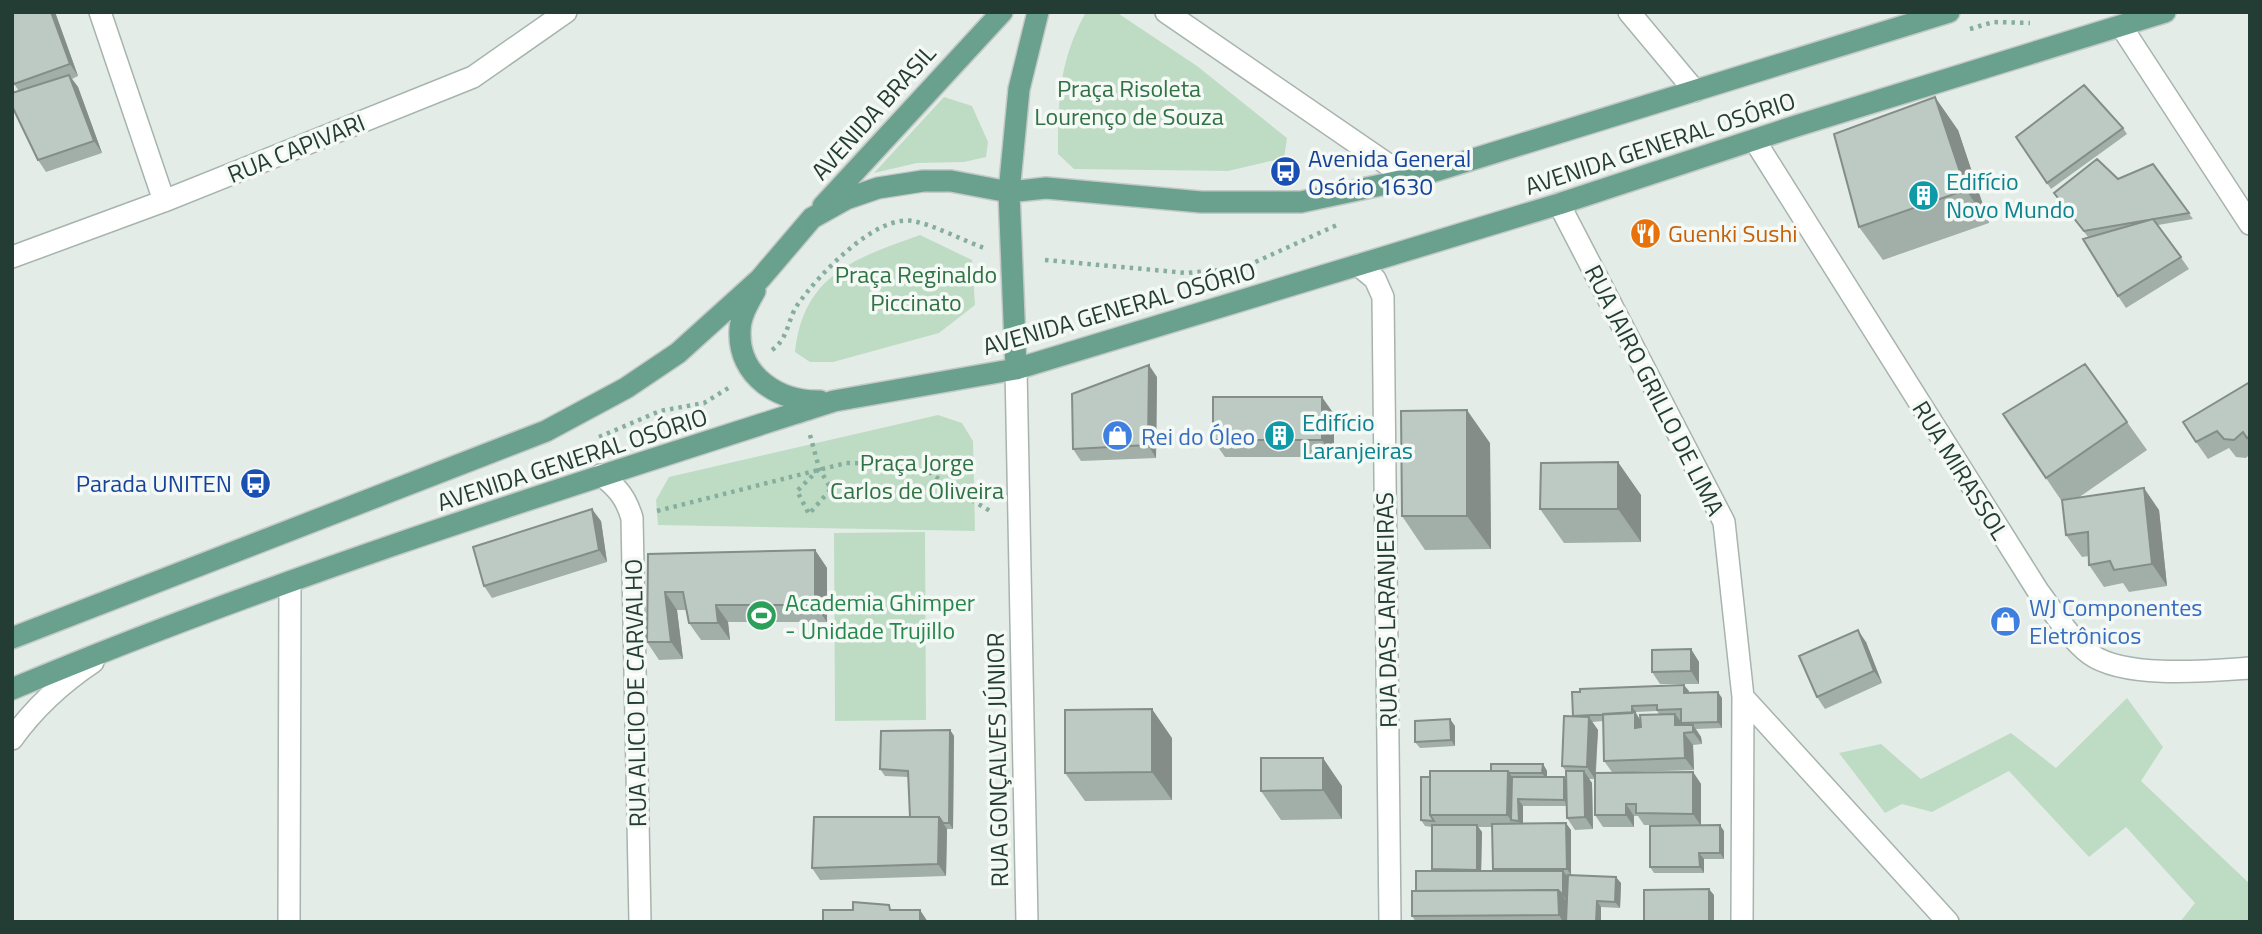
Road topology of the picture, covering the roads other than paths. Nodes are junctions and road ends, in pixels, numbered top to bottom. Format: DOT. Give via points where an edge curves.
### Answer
graph roads {
  1 [pos="100,12"];
  2 [pos="566,12"];
  3 [pos="1002,12"];
  4 [pos="1038,12"];
  5 [pos="1166,12"];
  6 [pos="1629,12"];
  7 [pos="1949,12"];
  8 [pos="2165,12"];
  9 [pos="2118,19"];
  10 [pos="1696,91"];
  11 [pos="1755,141"];
  12 [pos="1409,179"];
  13 [pos="1009,192"];
  14 [pos="164,201"];
  15 [pos="1559,204"];
  16 [pos="812,218"];
  17 [pos="2250,224"];
  18 [pos="12,257"];
  19 [pos="1358,265"];
  20 [pos="760,279"];
  21 [pos="1016,369"];
  22 [pos="834,401"];
  23 [pos="601,475"];
  24 [pos="290,583"];
  25 [pos="12,638"];
  26 [pos="121,643"];
  27 [pos="2250,668"];
  28 [pos="12,688"];
  29 [pos="1743,697"];
  30 [pos="12,739"];
  31 [pos="289,922"];
  32 [pos="640,922"];
  33 [pos="1027,922"];
  34 [pos="1390,922"];
  35 [pos="1742,922"];
  36 [pos="1948,922"];
  1 -- 14 [label="street"];
  2 -- 14 [label="street, RUA CAPIVARI" via="473,77"];
  3 -- 16 [label="main road, AVENIDA BRASIL"];
  4 -- 13 [label="main road, RUA GONÇALVES JÚNIOR" via="1020,89"];
  5 -- 12 [label="street"];
  6 -- 10 [label="street"];
  7 -- 10 [label="main road, AVENIDA GENERAL OSÓRIO"];
  8 -- 9 [label="main road, AVENIDA GENERAL OSÓRIO"];
  9 -- 11 [label="main road, AVENIDA GENERAL OSÓRIO"];
  9 -- 17 [label="street"];
  10 -- 12 [label="main road, AVENIDA GENERAL OSÓRIO"];
  11 -- 15 [label="main road, AVENIDA GENERAL OSÓRIO"];
  11 -- 27 [label="street, RUA MIRASSOL" via="2038,591 2074,639 2091,655 2121,667"];
  12 -- 13 [label="main road, AVENIDA GENERAL OSÓRIO" via="1301,202 1201,202 1046,188"];
  13 -- 16 [label="main road, AVENIDA GENERAL OSÓRIO" via="951,181 923,181 878,188"];
  13 -- 21 [label="main road, RUA GONÇALVES JÚNIOR"];
  14 -- 18 [label="street, RUA CAPIVARI"];
  15 -- 19 [label="main road, AVENIDA GENERAL OSÓRIO"];
  15 -- 29 [label="street, RUA JAIRO GRILLO DE LIMA" via="1724,522"];
  16 -- 20 [label="main road, AVENIDA GENERAL OSÓRIO"];
  19 -- 21 [label="main road, AVENIDA GENERAL OSÓRIO"];
  19 -- 34 [label="street, RUA DAS LARANJEIRAS" via="1375,279 1383,297"];
  20 -- 22 [label="main road" via="739,333 747,360 761,382 780,396 800,402"];
  20 -- 25 [label="main road, AVENIDA GENERAL OSÓRIO" via="678,354 546,431"];
  21 -- 22 [label="main road, AVENIDA GENERAL OSÓRIO"];
  21 -- 33 [label="street, RUA GONÇALVES JÚNIOR"];
  22 -- 23 [label="main road, AVENIDA GENERAL OSÓRIO"];
  23 -- 24 [label="main road, AVENIDA GENERAL OSÓRIO"];
  23 -- 32 [label="street, RUA ALICIO DE CARVALHO" via="628,502 632,518"];
  24 -- 26 [label="main road, AVENIDA GENERAL OSÓRIO"];
  24 -- 31 [label="street"];
  26 -- 28 [label="main road, AVENIDA GENERAL OSÓRIO"];
  26 -- 30 [label="street" via="58,685"];
  29 -- 35 [label="street, RUA JAIRO GRILLO DE LIMA"];
  29 -- 36 [label="street"];
}
